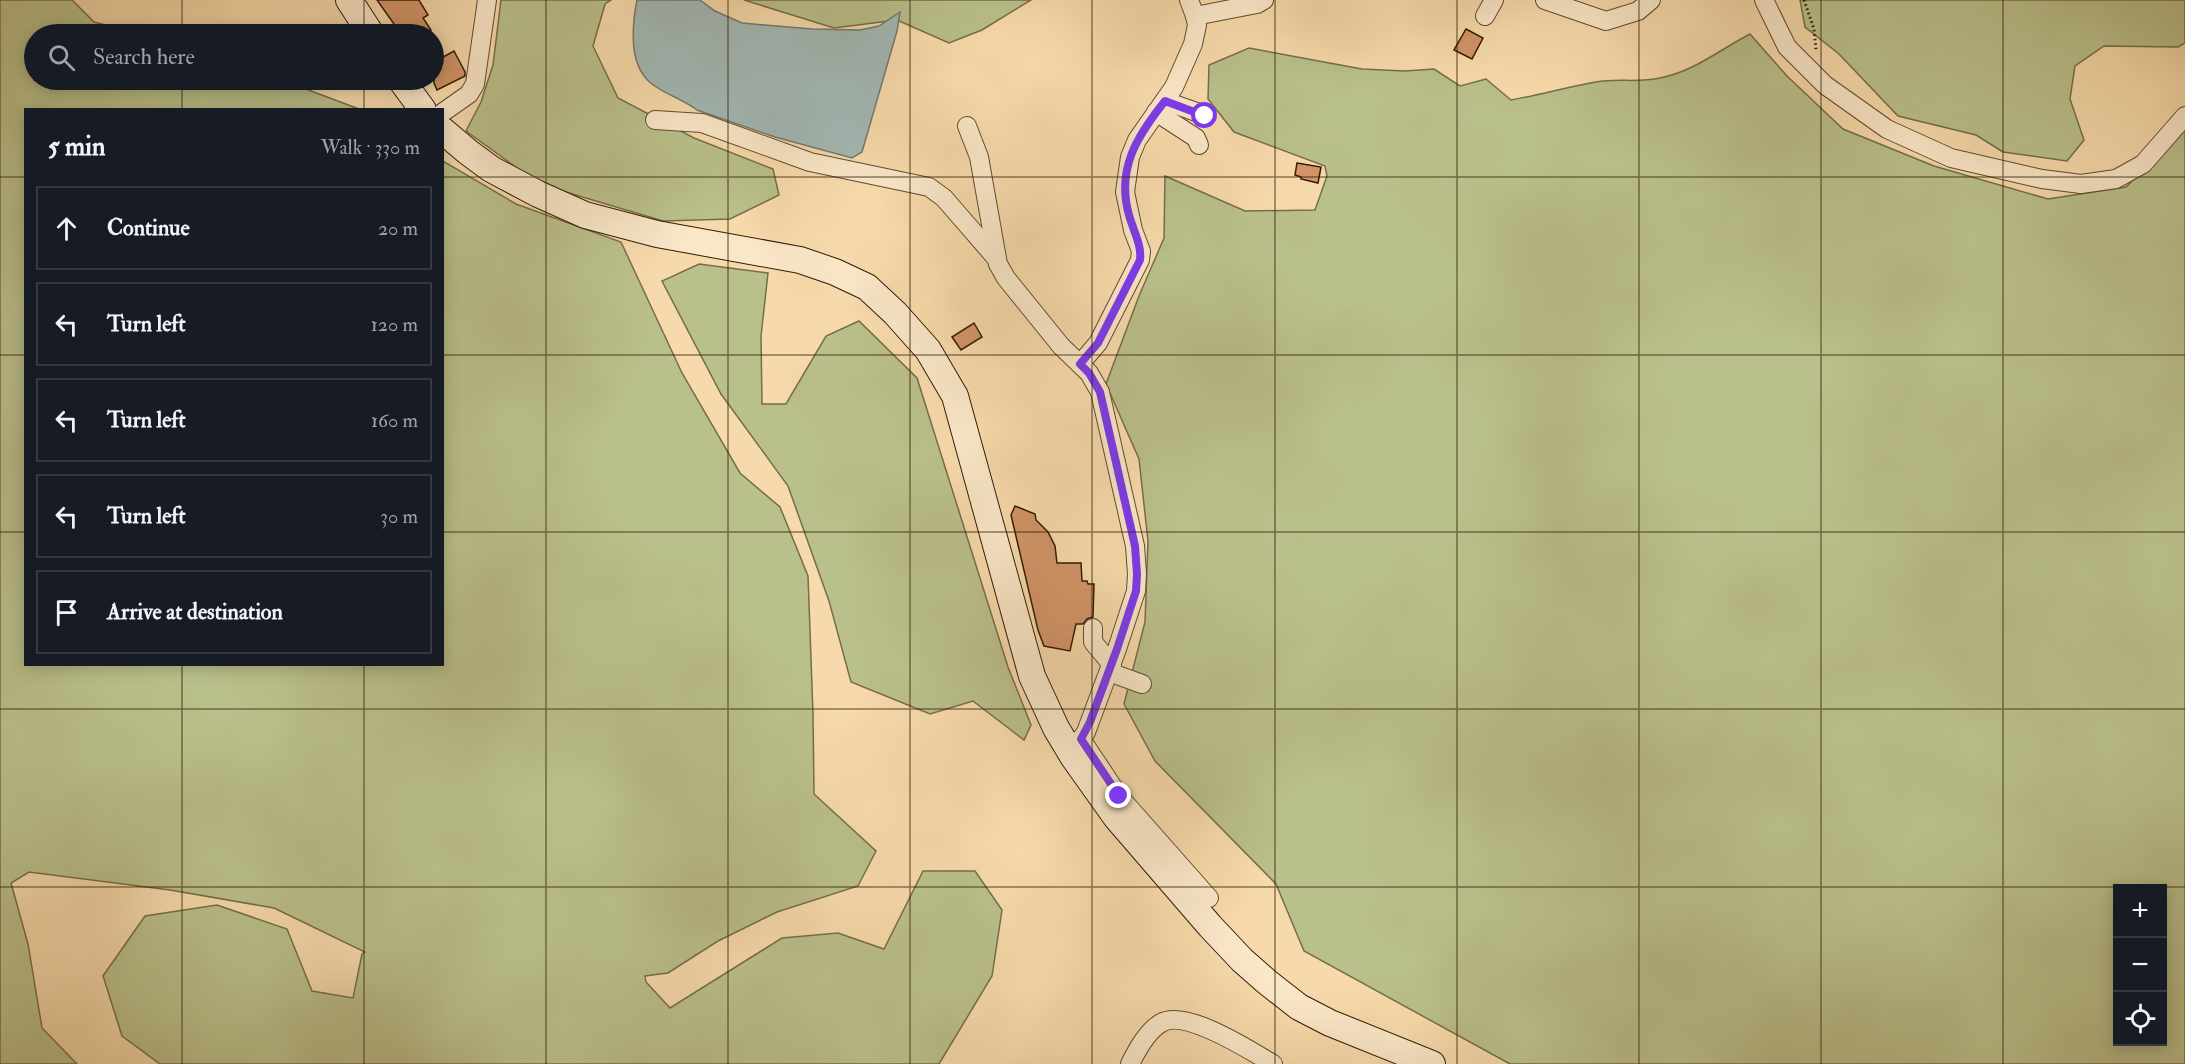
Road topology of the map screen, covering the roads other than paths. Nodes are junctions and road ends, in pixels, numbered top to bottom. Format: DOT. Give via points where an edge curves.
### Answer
graph roads {
  1 [pos="349,0"];
  2 [pos="487,0"];
  3 [pos="1264,0"];
  4 [pos="1545,0"];
  5 [pos="1651,0"];
  6 [pos="1764,0"];
  7 [pos="1192,8"];
  8 [pos="365,24"];
  9 [pos="408,90"];
  10 [pos="1160,106"];
  11 [pos="422,108"];
  12 [pos="444,113"];
  13 [pos="1205,116"];
  14 [pos="2185,116"];
  15 [pos="655,120"];
  16 [pos="968,126"];
  17 [pos="444,132"];
  18 [pos="1199,145"];
  19 [pos="996,258"];
  20 [pos="1080,364"];
  21 [pos="1093,628"];
  22 [pos="1110,668"];
  23 [pos="1142,684"];
  24 [pos="1074,743"];
  25 [pos="1209,898"];
  26 [pos="1130,1064"];
  27 [pos="1272,1064"];
  28 [pos="1432,1064"];
  1 -- 8 [label="street"];
  2 -- 12 [label="street" via="475,84 469,94"];
  3 -- 7 [label="street" via="1257,4"];
  4 -- 5 [label="street" via="1606,21 1638,11"];
  6 -- 14 [label="street" via="1787,47 1825,85 1887,129 1951,158 2081,184 2116,179 2143,164"];
  7 -- 10 [label="street" via="1197,25 1193,44 1174,87"];
  9 -- 11 [label="street"];
  10 -- 13 [label="street"];
  10 -- 18 [label="street"];
  10 -- 20 [label="street" via="1137,140 1126,181 1126,204 1141,251 1140,260 1098,343"];
  15 -- 19 [label="street" via="702,123 810,162 929,187 944,198"];
  16 -- 19 [label="street" via="979,157"];
  17 -- 24 [label="street" via="491,169 585,215 657,234 800,260 867,287 895,313 928,350 955,396 1032,676 1056,728"];
  19 -- 20 [label="street" via="1006,278"];
  20 -- 22 [label="street" via="1100,392 1135,546 1136,591"];
  21 -- 22 [label="street" via="1094,642"];
  22 -- 23 [label="street"];
  22 -- 24 [label="street" via="1090,722"];
  24 -- 25 [label="street"];
  24 -- 28 [label="street" via="1116,817 1251,968 1299,1007"];
  26 -- 27 [label="street" via="1160,1023 1174,1020 1199,1026"];
}
